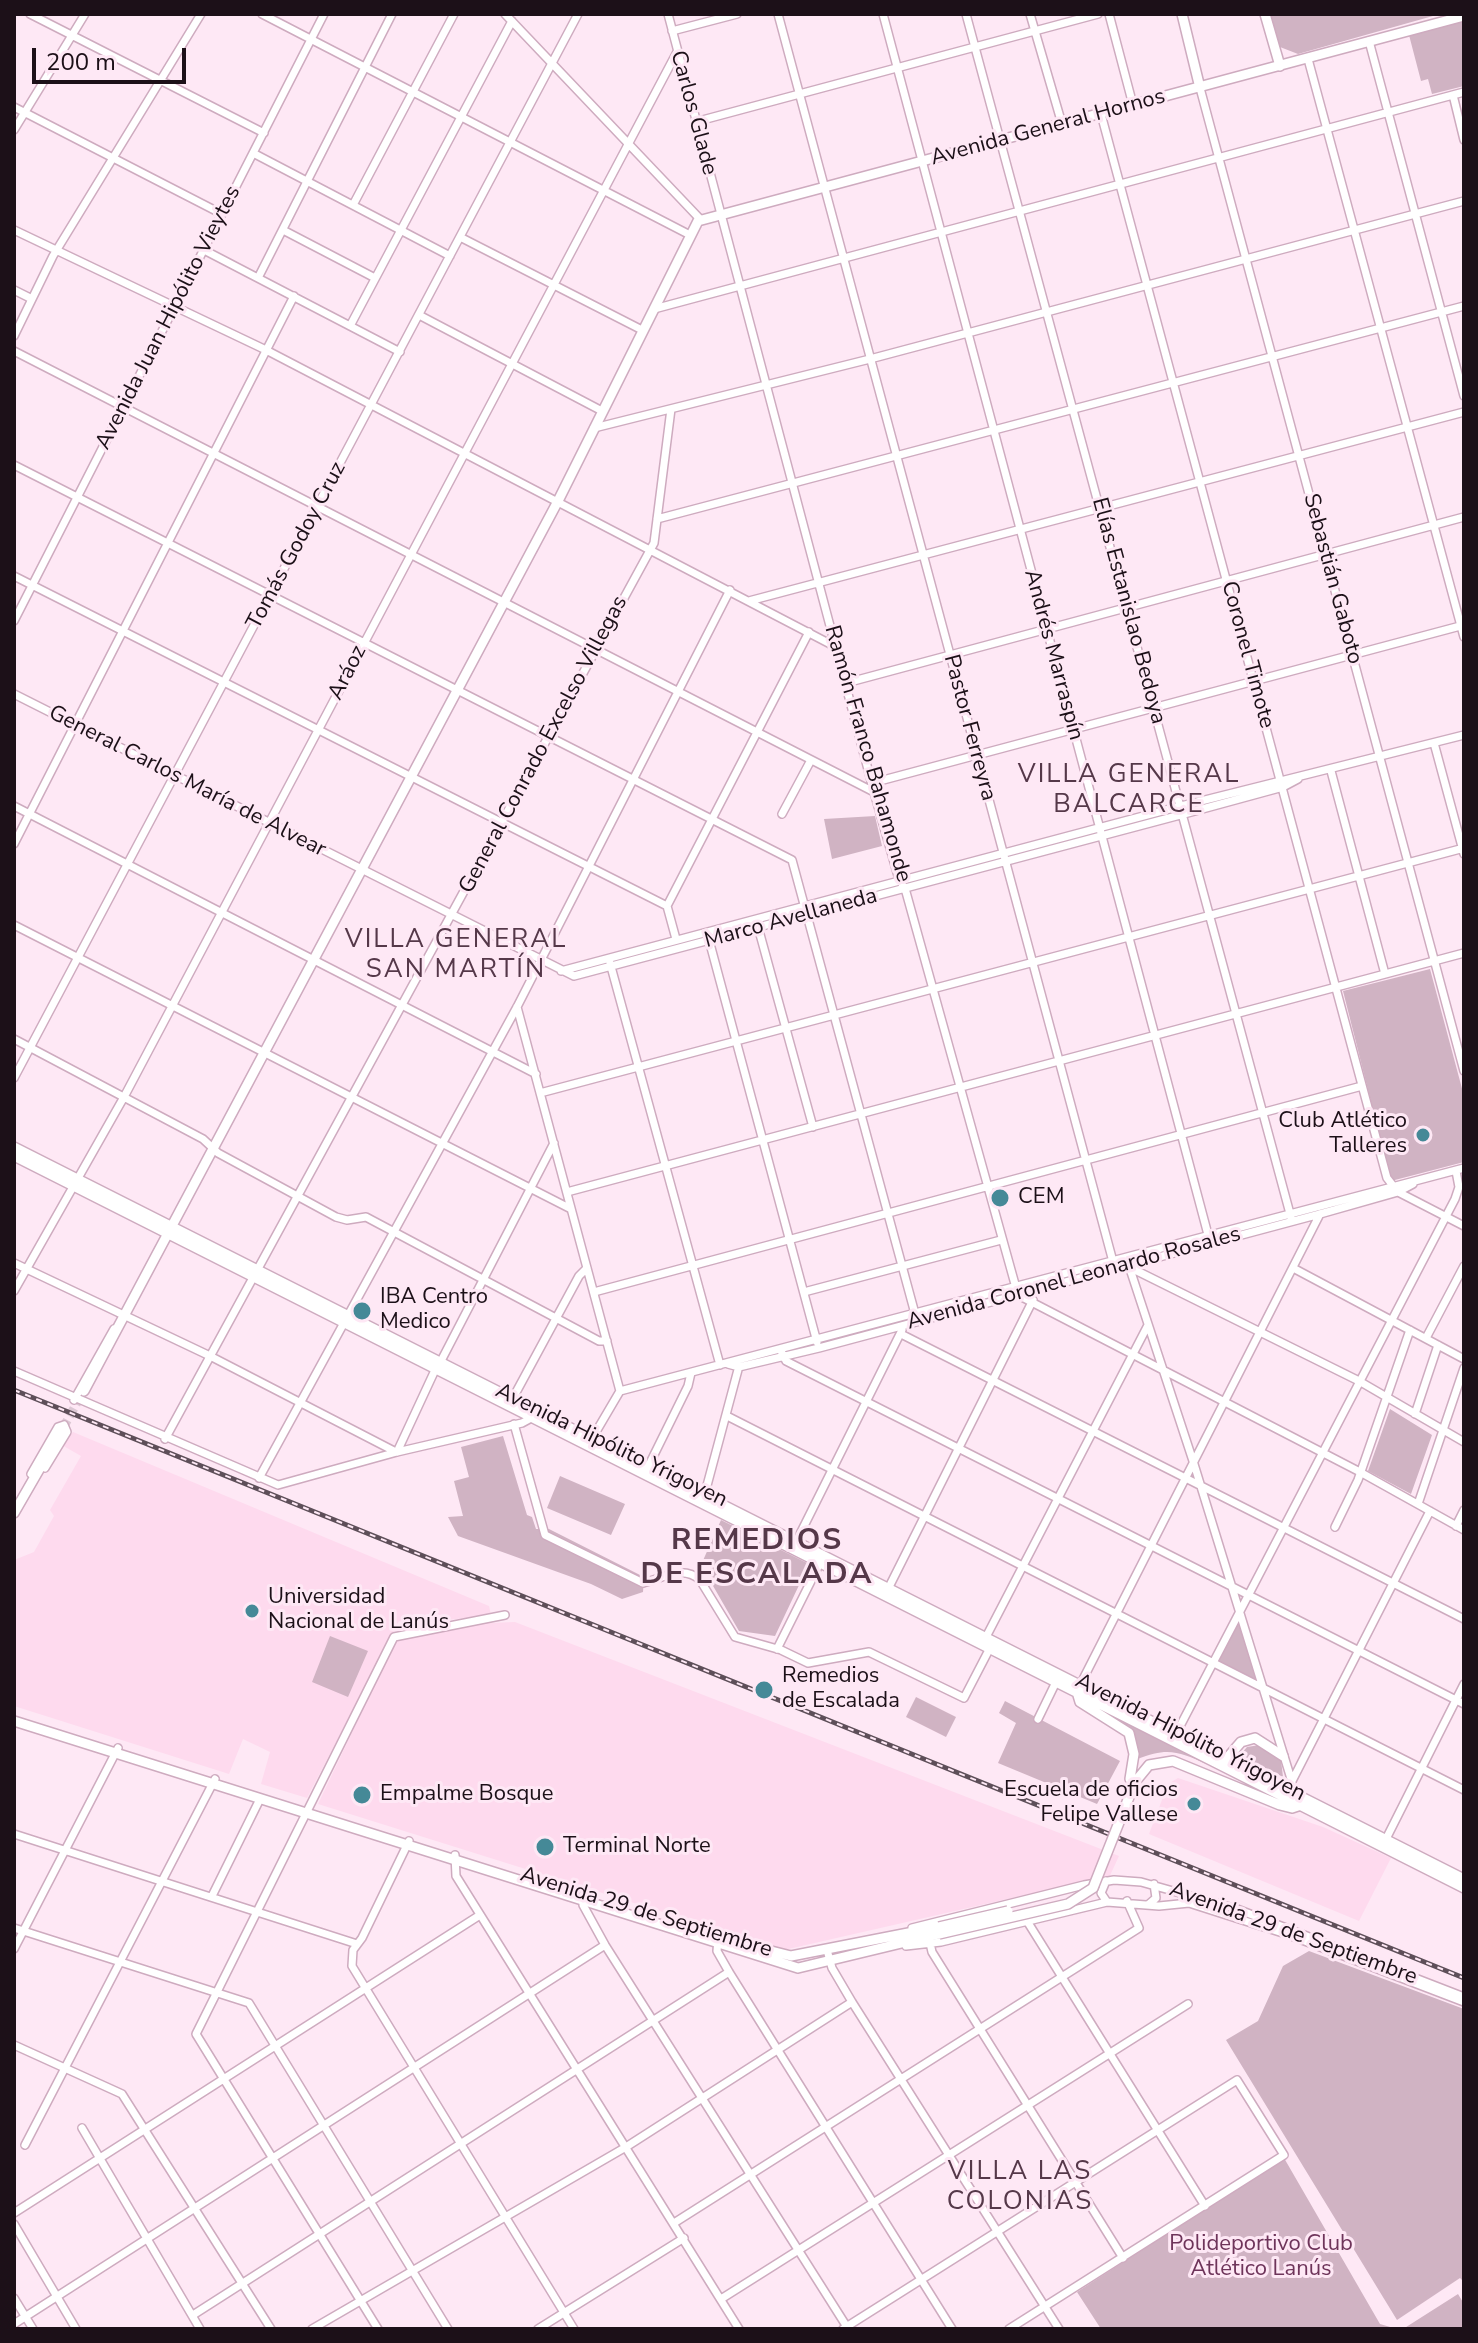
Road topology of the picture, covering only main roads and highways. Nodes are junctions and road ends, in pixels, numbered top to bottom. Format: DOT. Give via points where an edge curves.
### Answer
graph roads {
  1 [pos="1182,14"];
  2 [pos="1265,14"];
  3 [pos="1454,14"];
  4 [pos="1464,16"];
  5 [pos="1372,40"];
  6 [pos="1280,66"];
  7 [pos="1200,88"];
  8 [pos="14,1147"];
  9 [pos="14,1156"];
  10 [pos="77,1182"];
  11 [pos="169,1228"];
  12 [pos="438,1365"];
  13 [pos="84,1391"];
  14 [pos="63,1428"];
  15 [pos="591,1441"];
  16 [pos="22,1492"];
  17 [pos="14,1513"];
  18 [pos="796,1543"];
  19 [pos="888,1590"];
  20 [pos="989,1642"];
  21 [pos="1079,1688"];
  22 [pos="16,1721"];
  23 [pos="1283,1756"];
  24 [pos="1222,1759"];
  25 [pos="1209,1772"];
  26 [pos="1130,1779"];
  27 [pos="214,1781"];
  28 [pos="1284,1792"];
  29 [pos="308,1812"];
  30 [pos="1464,1879"];
  31 [pos="1464,1888"];
  32 [pos="939,1931"];
  33 [pos="717,1941"];
  1 -- 7 [label="main road"];
  2 -- 6 [label="main road"];
  3 -- 5 [label="main road, Avenida General Hornos"];
  4 -- 5 [label="main road, Avenida General Hornos"];
  5 -- 6 [label="main road, Avenida General Hornos"];
  6 -- 7 [label="main road, Avenida General Hornos"];
  7 -- 11 [label="main road, Avenida General Hornos" via="700,219 558,501"];
  8 -- 10 [label="main road, Avenida Hipólito Yrigoyen"];
  9 -- 10 [label="main road, Avenida Hipólito Yrigoyen"];
  10 -- 11 [label="main road, Avenida Hipólito Yrigoyen"];
  11 -- 12 [label="main road, Avenida Hipólito Yrigoyen"];
  11 -- 13 [label="main road"];
  12 -- 15 [label="main road, Avenida Hipólito Yrigoyen"];
  12 -- 15 [label="main road, Avenida Hipólito Yrigoyen" via="533,1417"];
  14 -- 16 [label="main road"];
  15 -- 18 [label="main road, Avenida Hipólito Yrigoyen"];
  15 -- 18 [label="main road, Avenida Hipólito Yrigoyen" via="649,1465"];
  16 -- 17 [label="main road"];
  18 -- 19 [label="main road, Avenida Hipólito Yrigoyen"];
  18 -- 19 [label="main road, Avenida Hipólito Yrigoyen" via="821,1561"];
  19 -- 20 [label="main road, Avenida Hipólito Yrigoyen"];
  20 -- 21 [label="main road, Avenida Hipólito Yrigoyen"];
  20 -- 21 [label="main road, Avenida Hipólito Yrigoyen" via="1056,1682"];
  21 -- 24 [label="main road, Avenida Hipólito Yrigoyen"];
  21 -- 24 [label="main road, Avenida Hipólito Yrigoyen" via="1177,1732"];
  21 -- 26 [label="main road" via="1080,1702 1129,1733 1134,1754"];
  22 -- 27 [label="main road, Avenida 29 de Septiembre"];
  23 -- 24 [label="main road" via="1260,1738 1241,1742"];
  24 -- 25 [label="main road"];
  24 -- 28 [label="main road, Avenida Hipólito Yrigoyen"];
  25 -- 26 [label="main road" via="1176,1756 1161,1755 1141,1765"];
  25 -- 28 [label="main road"];
  25 -- 32 [label="main road, bridge" via="1165,1760 1142,1770 1093,1888 1079,1900"];
  26 -- 32 [label="main road, bridge" via="1082,1891"];
  27 -- 29 [label="main road, Avenida 29 de Septiembre"];
  27 -- 29 [label="main road, Avenida 29 de Septiembre"];
  28 -- 30 [label="main road, Avenida Hipólito Yrigoyen"];
  28 -- 31 [label="main road, Avenida Hipólito Yrigoyen" via="1292,1808 1301,1805"];
  29 -- 33 [label="main road, Avenida 29 de Septiembre"];
  32 -- 33 [label="main road, Avenida 29 de Septiembre" via="785,1955"];
  32 -- 33 [label="main road, Avenida 29 de Septiembre" via="900,1946 798,1968"];
}
